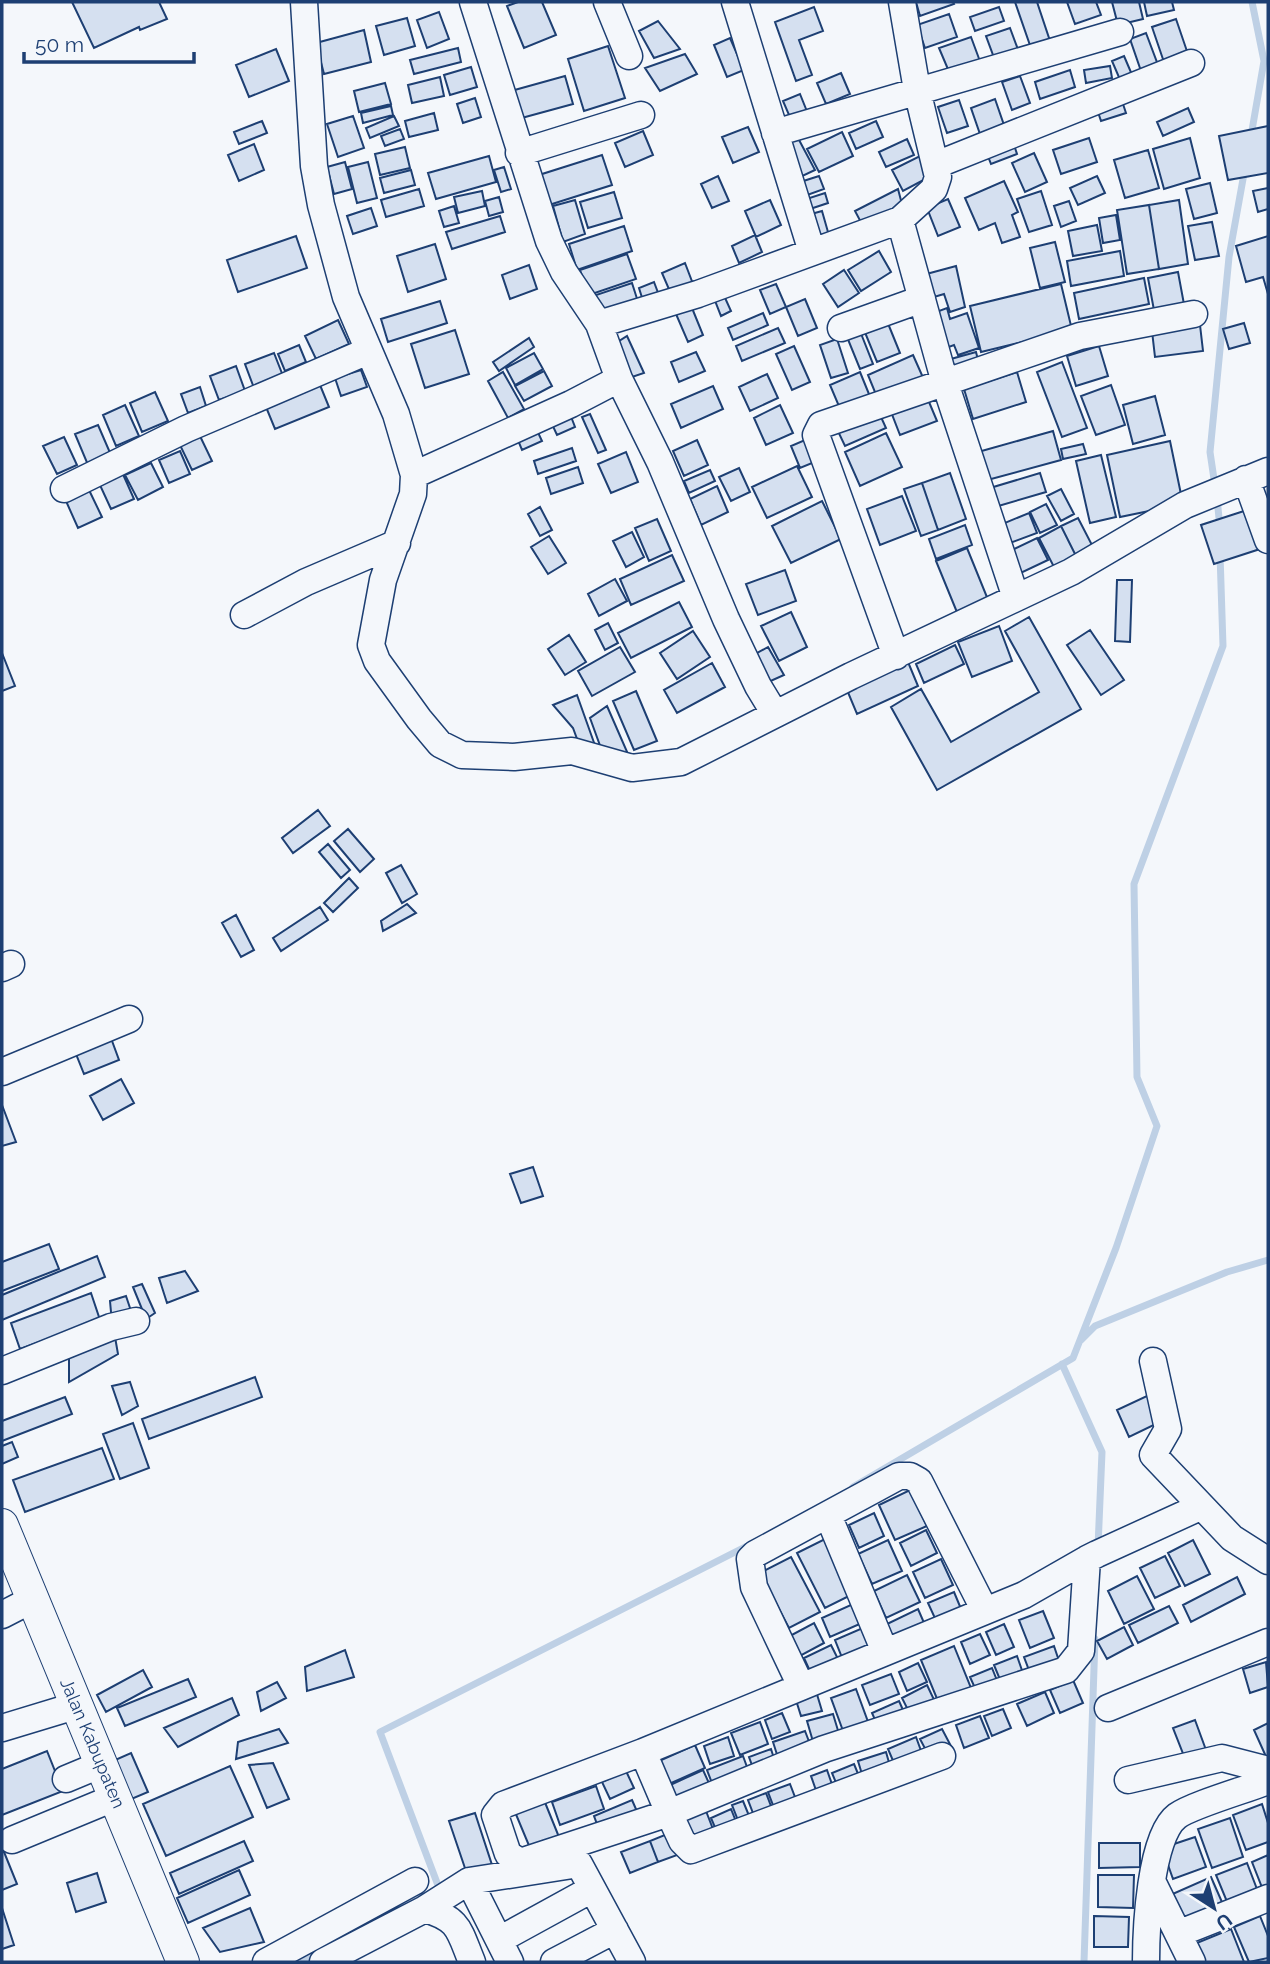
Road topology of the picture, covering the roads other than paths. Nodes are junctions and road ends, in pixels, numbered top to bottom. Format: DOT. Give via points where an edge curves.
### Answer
graph roads {
  1 [pos="304,2"];
  2 [pos="473,2"];
  3 [pos="607,2"];
  4 [pos="735,2"];
  5 [pos="902,2"];
  6 [pos="1120,32"];
  7 [pos="629,56"];
  8 [pos="1191,63"];
  9 [pos="917,90"];
  10 [pos="641,115"];
  11 [pos="775,133"];
  12 [pos="519,153"];
  13 [pos="936,165"];
  14 [pos="901,220"];
  15 [pos="812,252"];
  16 [pos="922,299"];
  17 [pos="1194,314"];
  18 [pos="600,324"];
  19 [pos="841,328"];
  20 [pos="368,351"];
  21 [pos="619,379"];
  22 [pos="945,383"];
  23 [pos="414,475"];
  24 [pos="1249,478"];
  25 [pos="64,489"];
  26 [pos="1268,540"];
  27 [pos="397,544"];
  28 [pos="1016,598"];
  29 [pos="244,615"];
  30 [pos="896,656"];
  31 [pos="775,714"];
  32 [pos="129,1019"];
  33 [pos="2,1072"];
  34 [pos="136,1321"];
  35 [pos="1153,1361"];
  36 [pos="2,1371"];
  37 [pos="1200,1507"];
  38 [pos="828,1515"];
  39 [pos="2,1525"];
  40 [pos="1100,1553"];
  41 [pos="1268,1561"];
  42 [pos="33,1599"];
  43 [pos="985,1611"];
  44 [pos="2,1615"];
  45 [pos="1268,1642"];
  46 [pos="884,1652"];
  47 [pos="801,1685"];
  48 [pos="78,1705"];
  49 [pos="1108,1707"];
  50 [pos="2,1728"];
  51 [pos="643,1752"];
  52 [pos="942,1756"];
  53 [pos="102,1764"];
  54 [pos="1268,1770"];
  55 [pos="66,1779"];
  56 [pos="1128,1780"];
  57 [pos="1268,1781"];
  58 [pos="116,1797"];
  59 [pos="669,1813"];
  60 [pos="12,1840"];
  61 [pos="415,1881"];
  62 [pos="469,1881"];
  63 [pos="1153,1883"];
  64 [pos="592,1889"];
  65 [pos="1268,1898"];
  66 [pos="425,1909"];
  67 [pos="615,1930"];
  68 [pos="1180,1933"];
  69 [pos="504,1951"];
  70 [pos="183,1962"];
  71 [pos="266,1962"];
  72 [pos="323,1962"];
  73 [pos="472,1962"];
  74 [pos="554,1962"];
  75 [pos="632,1962"];
  76 [pos="1146,1962"];
  77 [pos="1192,1962"];
  1 -- 20 [label="street" via="314,166 321,205 346,297"];
  2 -- 12 [label="street"];
  3 -- 7 [label="street"];
  4 -- 11 [label="street"];
  5 -- 9 [label="street"];
  6 -- 9 [label="street"];
  8 -- 13 [label="street"];
  9 -- 11 [label="street"];
  9 -- 13 [label="street"];
  10 -- 12 [label="street"];
  11 -- 15 [label="street"];
  12 -- 18 [label="street" via="549,242"];
  13 -- 14 [label="street" via="934,189"];
  14 -- 15 [label="street"];
  14 -- 16 [label="street"];
  15 -- 18 [label="street"];
  16 -- 19 [label="street"];
  16 -- 22 [label="street"];
  17 -- 22 [label="street" via="1080,336"];
  18 -- 21 [label="street"];
  20 -- 23 [label="street" via="396,414"];
  20 -- 25 [label="street" via="186,429"];
  21 -- 23 [label="street"];
  21 -- 31 [label="street" via="660,462 726,619"];
  22 -- 28 [label="street"];
  22 -- 30 [label="street" via="827,422 816,435"];
  23 -- 27 [label="street" via="413,494"];
  24 -- 26 [label="street"];
  24 -- 28 [label="street" via="1185,505 1071,572"];
  27 -- 29 [label="street" via="306,582"];
  27 -- 31 [label="street" via="383,580 372,645 377,662 440,744 462,755 514,757 572,751 632,768 681,762"];
  28 -- 30 [label="street"];
  30 -- 31 [label="street"];
  32 -- 33 [label="street"];
  34 -- 36 [label="street"];
  35 -- 37 [label="street" via="1168,1429 1153,1455"];
  37 -- 40 [label="street"];
  37 -- 41 [label="street" via="1232,1538"];
  38 -- 43 [label="street" via="899,1476 919,1481"];
  38 -- 46 [label="street"];
  38 -- 47 [label="street" via="750,1559 754,1587"];
  39 -- 42 [label="main road, Jalan Kabupaten"];
  40 -- 43 [label="street"];
  40 -- 59 [label="street" via="1081,1651 1066,1670 824,1749"];
  42 -- 44 [label="street"];
  42 -- 48 [label="main road, Jalan Kabupaten"];
  43 -- 46 [label="street"];
  45 -- 49 [label="street"];
  46 -- 47 [label="street"];
  47 -- 51 [label="street"];
  48 -- 50 [label="street"];
  48 -- 53 [label="main road, Jalan Kabupaten"];
  51 -- 59 [label="street"];
  51 -- 59 [label="street" via="503,1805 495,1815 508,1854 520,1862"];
  52 -- 59 [label="street" via="691,1850"];
  53 -- 55 [label="street"];
  53 -- 58 [label="main road, Jalan Kabupaten"];
  54 -- 56 [label="street" via="1222,1759"];
  57 -- 63 [label="street" via="1177,1816 1159,1849"];
  58 -- 60 [label="street"];
  58 -- 70 [label="main road, Jalan Kabupaten"];
  61 -- 71 [label="street"];
  62 -- 64 [label="street" via="579,1864"];
  62 -- 66 [label="street"];
  62 -- 69 [label="street"];
  63 -- 68 [label="street"];
  63 -- 76 [label="street"];
  64 -- 67 [label="street"];
  64 -- 69 [label="street"];
  65 -- 68 [label="street"];
  66 -- 72 [label="street"];
  66 -- 73 [label="street" via="457,1924"];
  67 -- 74 [label="street"];
  67 -- 75 [label="street"];
  68 -- 77 [label="street"];
}
